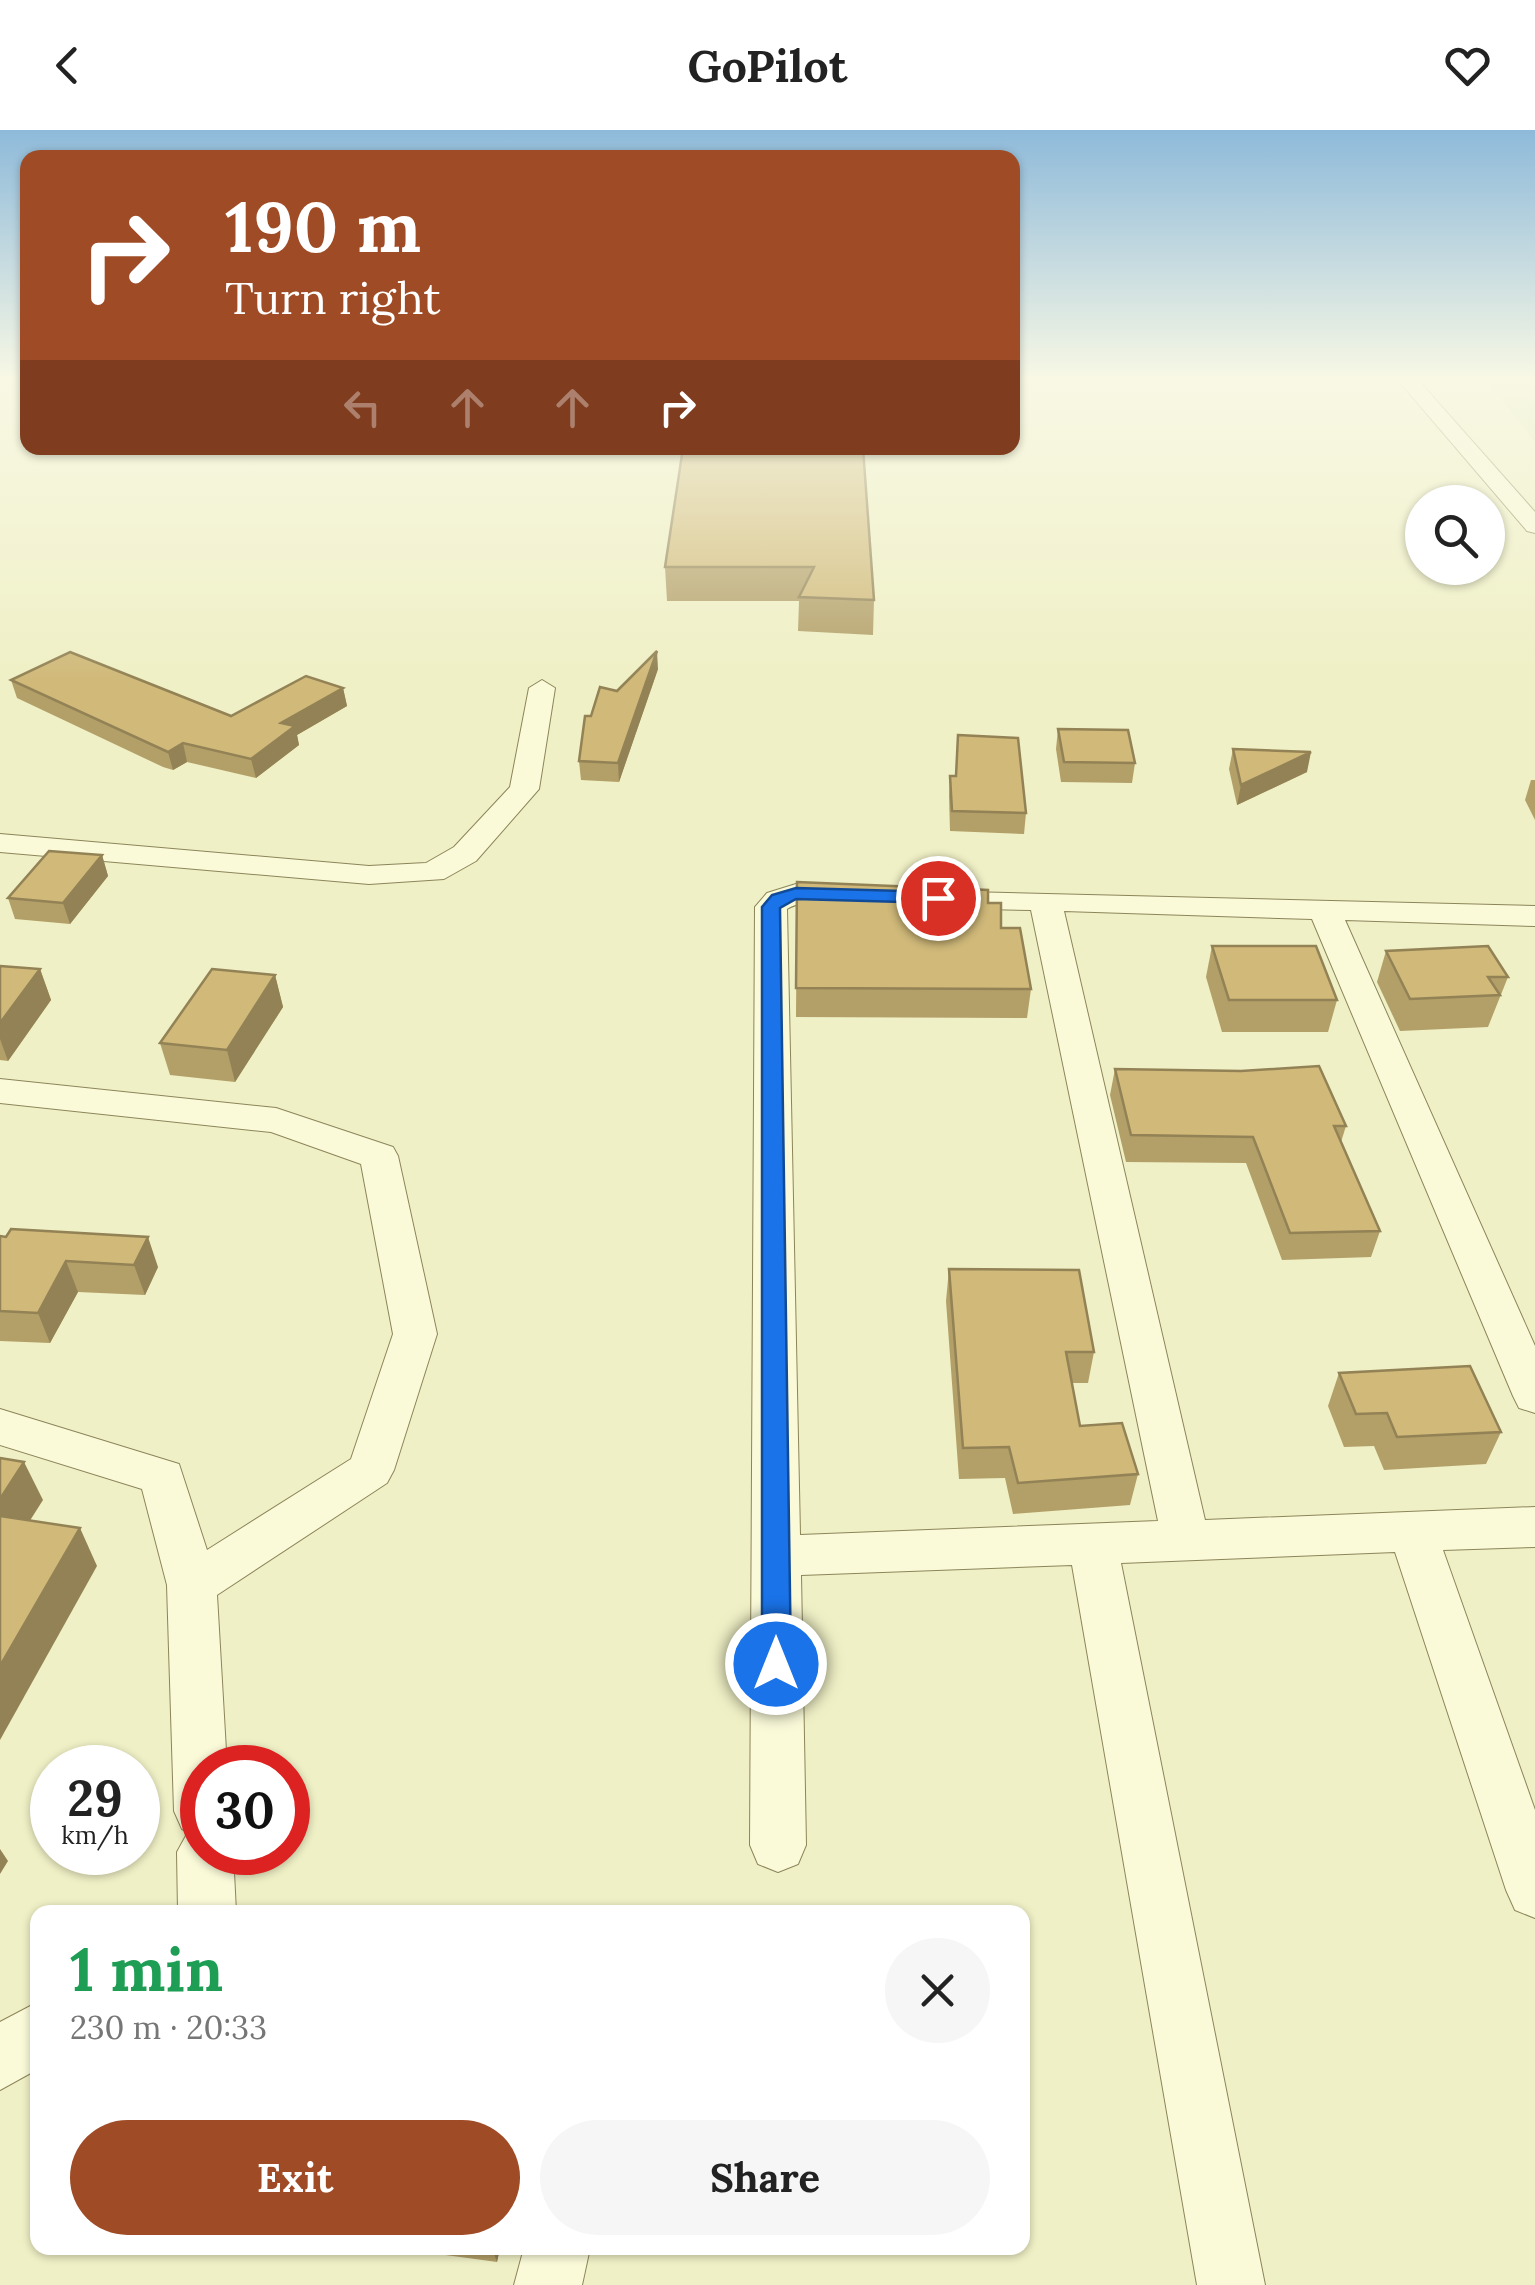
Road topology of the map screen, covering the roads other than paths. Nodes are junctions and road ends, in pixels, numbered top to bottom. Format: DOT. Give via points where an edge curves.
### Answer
graph roads {
  1 [pos="1495,481"];
  2 [pos="1535,526"];
  3 [pos="542,688"];
  4 [pos="0,842"];
  5 [pos="1045,901"];
  6 [pos="1324,909"];
  7 [pos="1535,916"];
  8 [pos="0,1091"];
  9 [pos="1535,1396"];
  10 [pos="0,1426"];
  11 [pos="1535,1527"];
  12 [pos="1412,1532"];
  13 [pos="1186,1540"];
  14 [pos="1093,1544"];
  15 [pos="776,1556"];
  16 [pos="192,1585"];
  17 [pos="199,1745"];
  18 [pos="778,1845"];
  19 [pos="206,1875"];
  20 [pos="1535,1890"];
  21 [pos="208,1905"];
  22 [pos="30,2038"];
  23 [pos="0,2059"];
  24 [pos="555,2255"];
  25 [pos="548,2285"];
  26 [pos="1232,2285"];
  1 -- 2 [label="street"];
  3 -- 4 [label="street" via="524,790 465,854 433,872 369,875"];
  5 -- 6 [label="street"];
  5 -- 13 [label="street"];
  5 -- 15 [label="street" via="796,894 771,907"];
  6 -- 7 [label="street"];
  6 -- 9 [label="street"];
  8 -- 16 [label="street" via="276,1120 379,1156 415,1334 371,1470"];
  10 -- 16 [label="street" via="162,1478"];
  11 -- 12 [label="street"];
  12 -- 13 [label="street"];
  12 -- 20 [label="street"];
  13 -- 14 [label="street"];
  14 -- 15 [label="street"];
  14 -- 26 [label="street"];
  15 -- 18 [label="street"];
  16 -- 17 [label="street"];
  19 -- 21 [label="street"];
  22 -- 23 [label="street"];
  24 -- 25 [label="street"];
}
